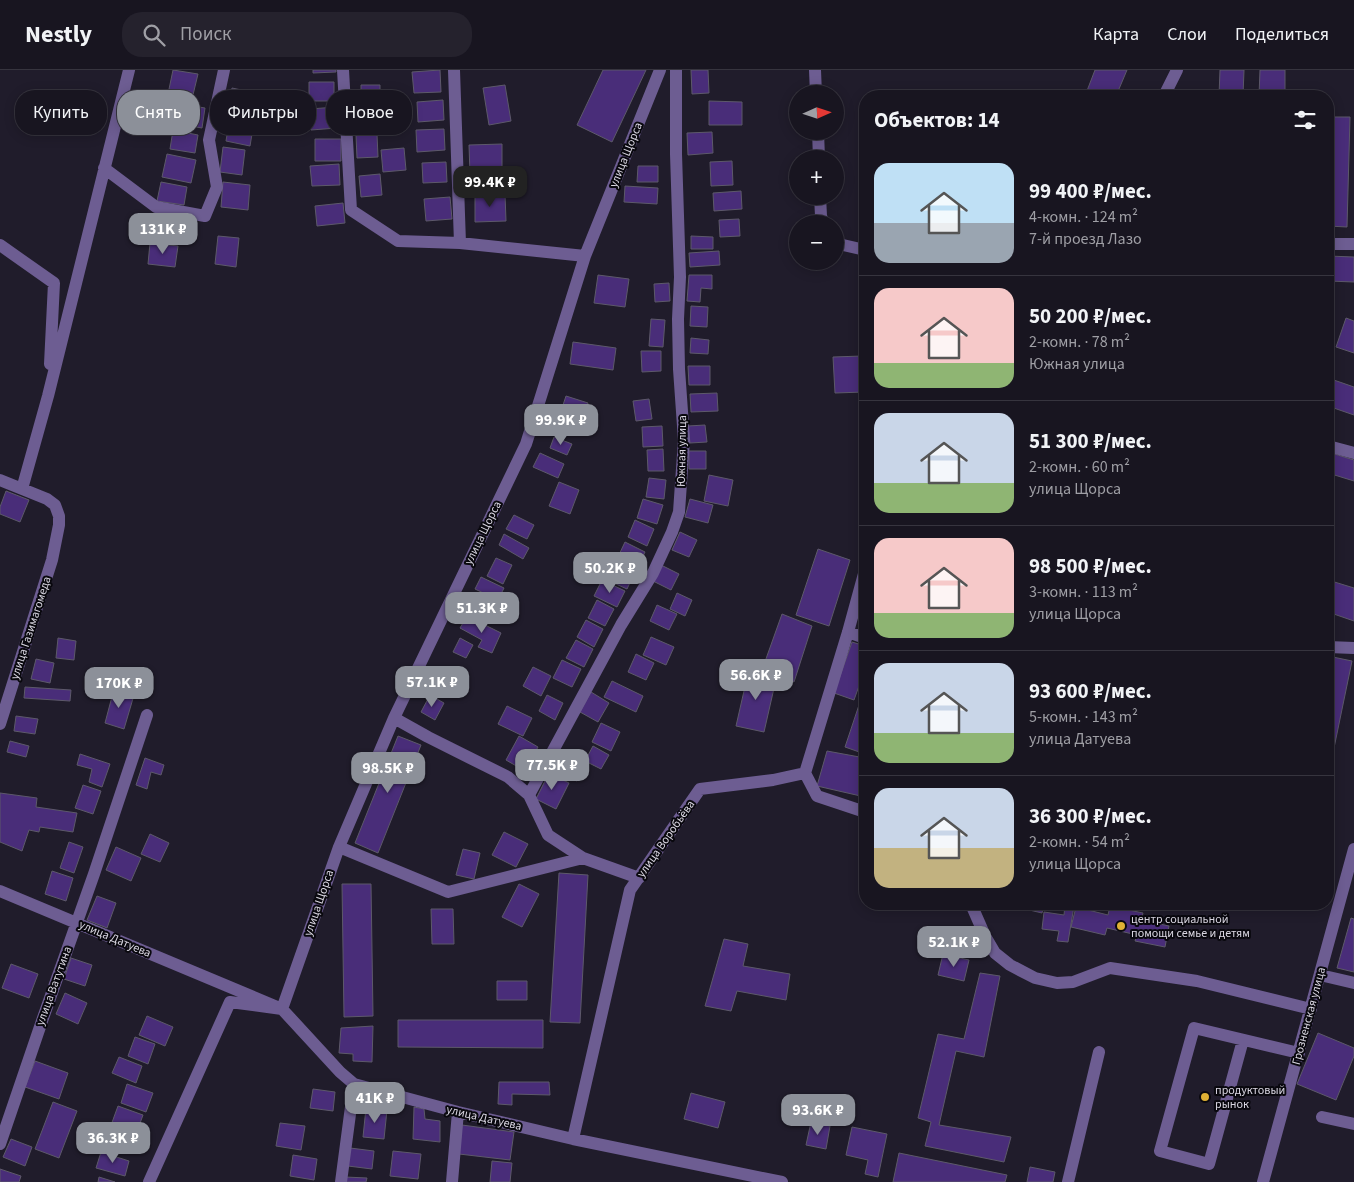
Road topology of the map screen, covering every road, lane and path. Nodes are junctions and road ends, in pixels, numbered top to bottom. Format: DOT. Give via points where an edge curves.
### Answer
graph roads {
  1 [pos="129,70"];
  2 [pos="224,70"];
  3 [pos="343,70"];
  4 [pos="454,70"];
  5 [pos="660,70"];
  6 [pos="676,70"];
  7 [pos="815,70"];
  8 [pos="1176,70"];
  9 [pos="816,85"];
  10 [pos="1167,90"];
  11 [pos="104,168"];
  12 [pos="460,243"];
  13 [pos="1334,244"];
  14 [pos="1354,244"];
  15 [pos="0,245"];
  16 [pos="844,245"];
  17 [pos="859,249"];
  18 [pos="585,256"];
  19 [pos="48,396"];
  20 [pos="1334,448"];
  21 [pos="1354,453"];
  22 [pos="0,480"];
  23 [pos="22,489"];
  24 [pos="859,592"];
  25 [pos="848,632"];
  26 [pos="859,636"];
  27 [pos="1334,647"];
  28 [pos="1354,648"];
  29 [pos="147,715"];
  30 [pos="394,718"];
  31 [pos="0,724"];
  32 [pos="805,773"];
  33 [pos="528,795"];
  34 [pos="859,810"];
  35 [pos="339,847"];
  36 [pos="1354,849"];
  37 [pos="583,858"];
  38 [pos="639,878"];
  39 [pos="0,891"];
  40 [pos="974,910"];
  41 [pos="76,923"];
  42 [pos="1320,975"];
  43 [pos="1354,983"];
  44 [pos="1311,1008"];
  45 [pos="282,1009"];
  46 [pos="1243,1040"];
  47 [pos="1098,1052"];
  48 [pos="1298,1053"];
  49 [pos="354,1084"];
  50 [pos="458,1112"];
  51 [pos="1322,1117"];
  52 [pos="1354,1124"];
  53 [pos="573,1139"];
  54 [pos="0,1144"];
  55 [pos="741,1178"];
  56 [pos="149,1182"];
  57 [pos="340,1182"];
  58 [pos="452,1182"];
  59 [pos="782,1182"];
  60 [pos="1068,1182"];
  61 [pos="1263,1182"];
  1 -- 11 [label="street"];
  2 -- 11 [label="street" via="209,140 217,187 205,216 156,207"];
  3 -- 12 [label="street" via="351,210 398,241"];
  4 -- 12 [label="street"];
  5 -- 18 [label="street, улица Щорса"];
  6 -- 33 [label="street, Южная улица" via="679,369 684,440 679,512 653,573"];
  7 -- 9 [label="street"];
  8 -- 10 [label="street"];
  11 -- 19 [label="street"];
  12 -- 18 [label="street"];
  13 -- 14 [label="street"];
  15 -- 19 [label="street" via="54,284"];
  16 -- 17 [label="street"];
  18 -- 30 [label="street, улица Щорса" via="526,444"];
  19 -- 23 [label="street"];
  20 -- 21 [label="street"];
  22 -- 23 [label="street"];
  23 -- 31 [label="street, улица Газимагомеда" via="55,505 59,525 52,560"];
  24 -- 25 [label="street"];
  25 -- 26 [label="street"];
  25 -- 32 [label="street"];
  27 -- 28 [label="street"];
  29 -- 41 [label="street, улица Ватутина"];
  30 -- 33 [label="street" via="508,776"];
  30 -- 35 [label="street, улица Щорса"];
  32 -- 34 [label="street" via="817,796"];
  32 -- 38 [label="street, улица Воробьёва" via="700,789"];
  33 -- 37 [label="street" via="548,835"];
  35 -- 37 [label="street" via="448,892"];
  35 -- 45 [label="street, улица Щорса"];
  36 -- 42 [label="street, Грозненская улица"];
  37 -- 38 [label="street"];
  38 -- 53 [label="street, улица Воробьёва" via="630,890"];
  39 -- 41 [label="street, улица Датуева"];
  40 -- 44 [label="street" via="995,953 1035,978 1057,983 1073,982 1110,968 1197,981"];
  41 -- 45 [label="street, улица Датуева"];
  41 -- 54 [label="street, улица Ватутина"];
  42 -- 43 [label="street"];
  42 -- 44 [label="street, Грозненская улица"];
  44 -- 48 [label="street, Грозненская улица"];
  45 -- 49 [label="street, улица Датуева"];
  45 -- 56 [label="street" via="230,1002"];
  46 -- 46 [label="street" via="1194,1028 1160,1151 1209,1164"];
  46 -- 48 [label="street"];
  47 -- 60 [label="street"];
  48 -- 61 [label="street, Грозненская улица"];
  49 -- 50 [label="street, улица Датуева"];
  49 -- 57 [label="street"];
  50 -- 53 [label="street, улица Датуева"];
  50 -- 58 [label="street"];
  51 -- 52 [label="street"];
  53 -- 55 [label="street, улица Датуева"];
  55 -- 59 [label="street, улица Датуева"];
}
